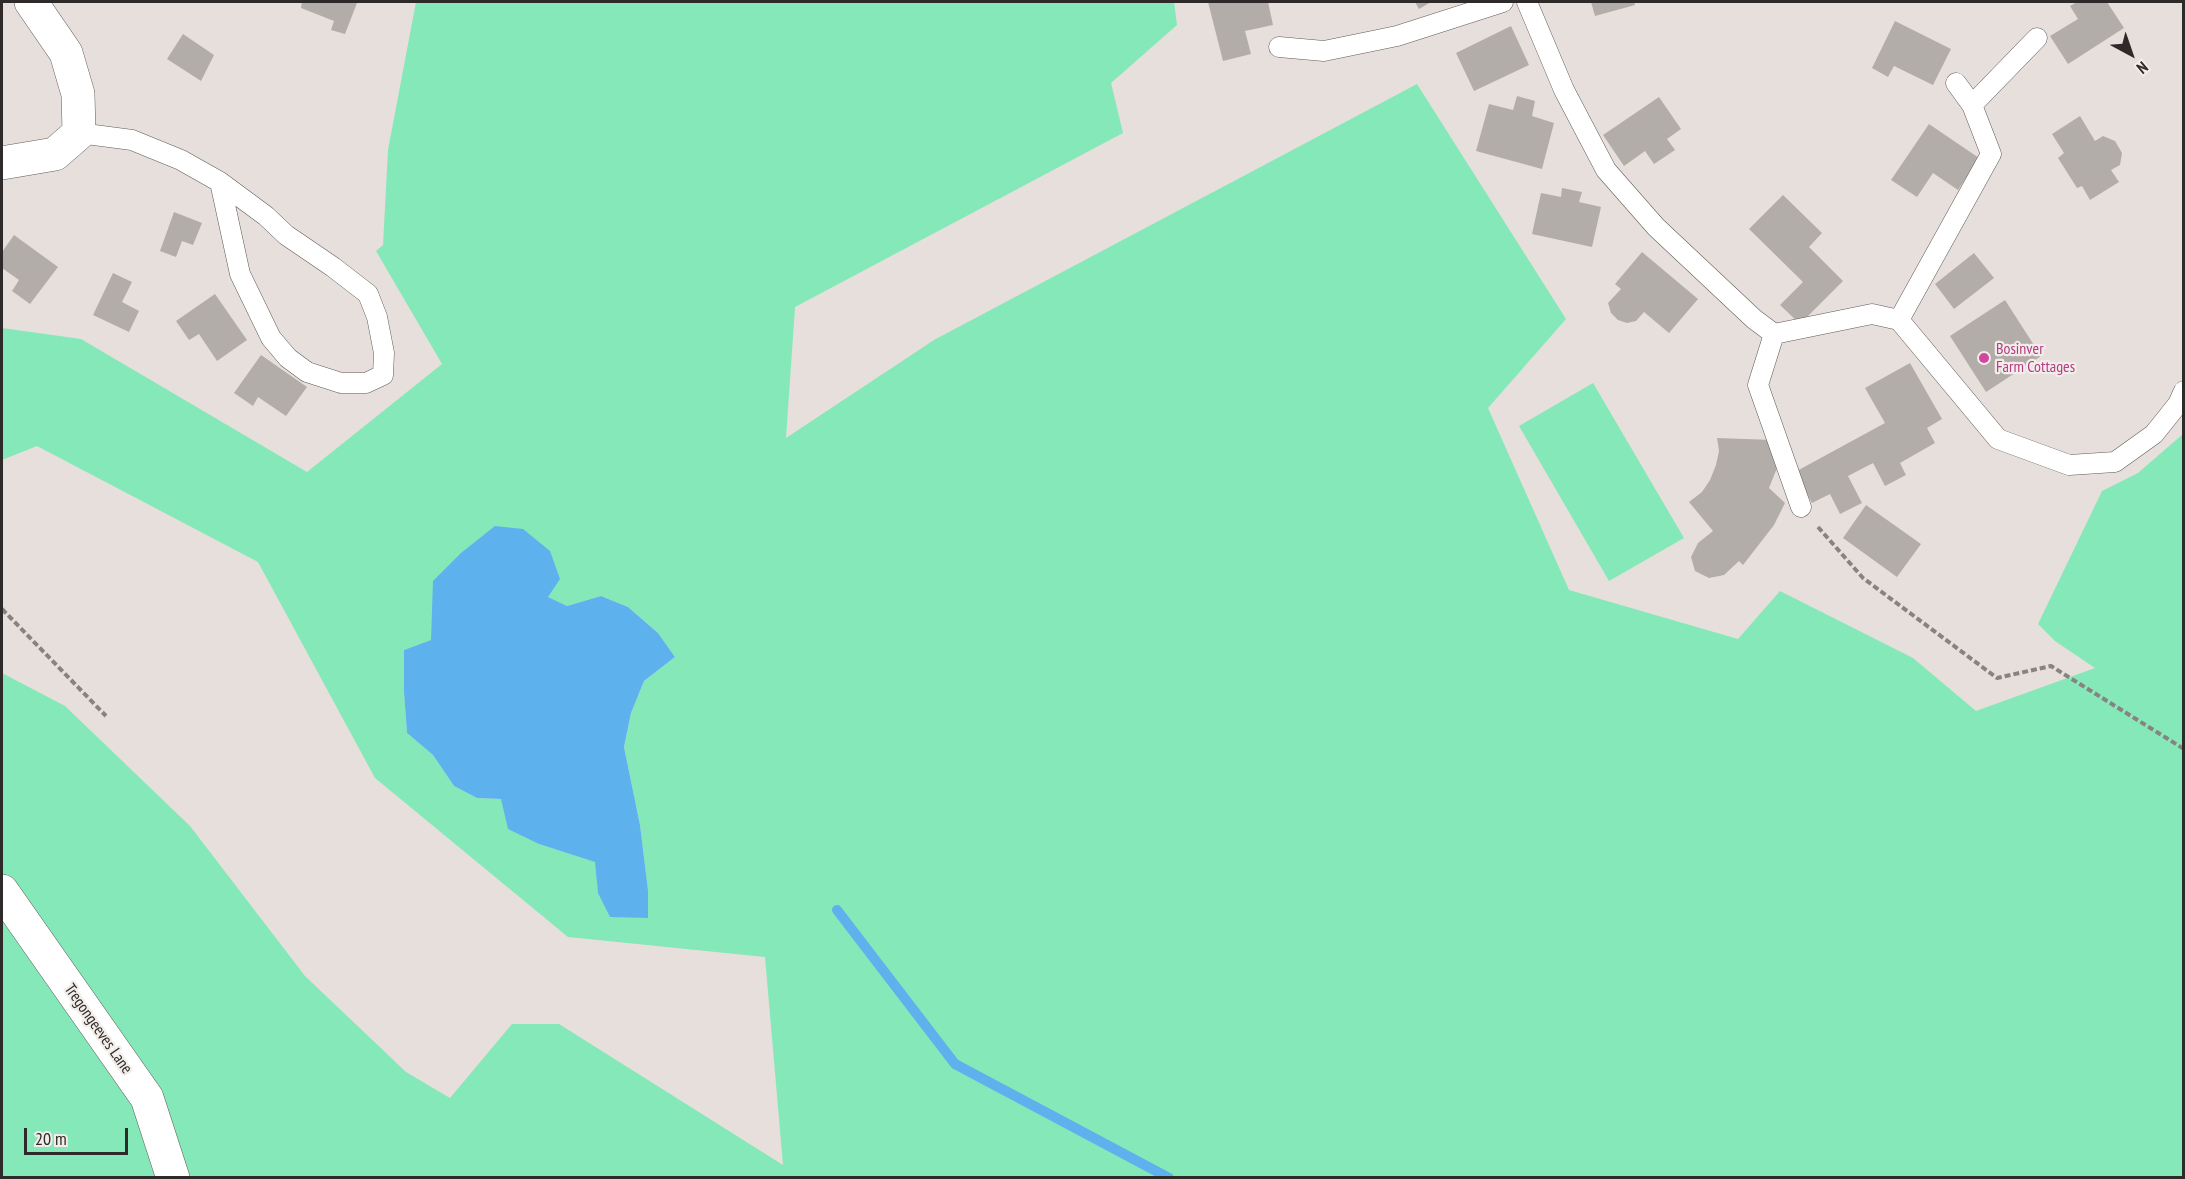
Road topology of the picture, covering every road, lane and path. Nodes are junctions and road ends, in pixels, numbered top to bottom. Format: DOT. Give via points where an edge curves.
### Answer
graph roads {
  1 [pos="32,2"];
  2 [pos="1503,2"];
  3 [pos="1527,2"];
  4 [pos="2037,38"];
  5 [pos="1279,47"];
  6 [pos="1956,83"];
  7 [pos="1972,105"];
  8 [pos="79,133"];
  9 [pos="2,163"];
  10 [pos="220,182"];
  11 [pos="1899,320"];
  12 [pos="1774,334"];
  13 [pos="2184,391"];
  14 [pos="1801,507"];
  15 [pos="2,609"];
  16 [pos="106,716"];
  17 [pos="2184,749"];
  18 [pos="2,891"];
  19 [pos="172,1178"];
  1 -- 8 [label="street" via="66,53 78,94"];
  2 -- 5 [label="lane" via="1397,36 1324,51"];
  3 -- 12 [label="lane" via="1564,90 1606,170 1656,227"];
  4 -- 7 [label="lane"];
  6 -- 7 [label="lane"];
  7 -- 11 [label="lane" via="1991,154"];
  8 -- 9 [label="street" via="55,154"];
  8 -- 10 [label="lane" via="132,140 182,160"];
  10 -- 10 [label="lane" via="285,235 368,294 377,317 383,375 366,383 341,383 307,372 276,345 240,274"];
  11 -- 12 [label="lane" via="1872,314"];
  11 -- 13 [label="lane" via="1998,439 2068,465 2115,462 2154,434"];
  12 -- 14 [label="lane" via="1758,385"];
  14 -- 17 [label="path" via="1863,578 1997,678 2051,666"];
  15 -- 16 [label="path"];
  18 -- 19 [label="street, Tregongeeves Lane" via="147,1098"];
}
